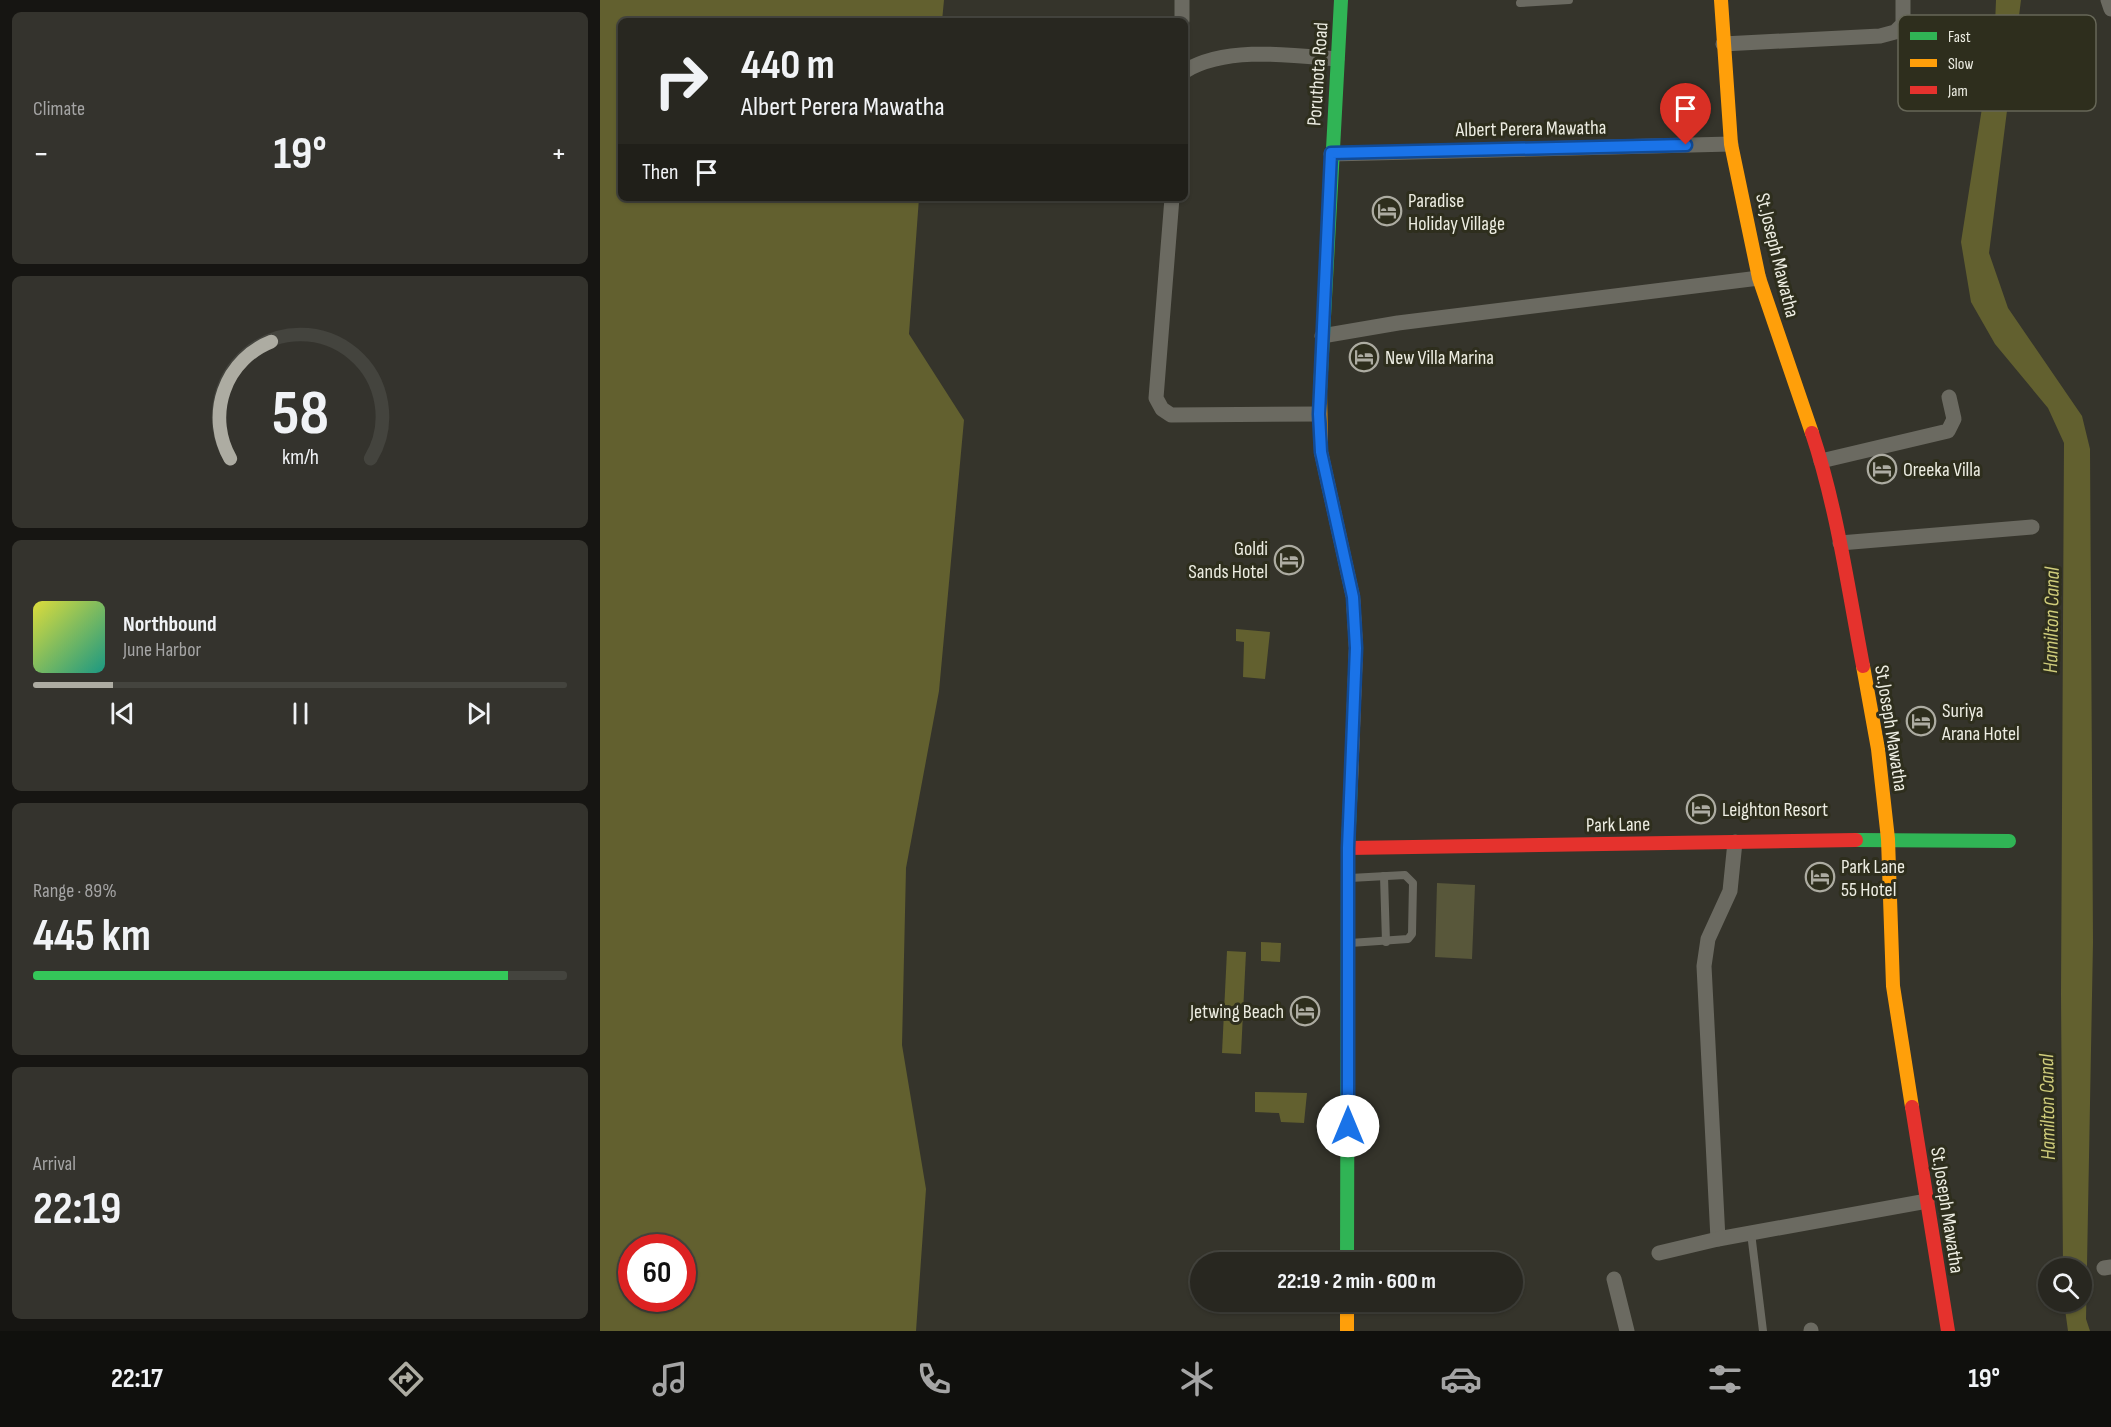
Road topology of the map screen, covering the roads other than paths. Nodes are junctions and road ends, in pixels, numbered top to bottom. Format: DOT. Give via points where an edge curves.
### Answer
graph roads {
  1 [pos="1182,0"];
  2 [pos="1341,0"];
  3 [pos="1569,0"];
  4 [pos="1721,0"];
  5 [pos="2108,0"];
  6 [pos="1520,3"];
  7 [pos="2111,9"];
  8 [pos="1182,18"];
  9 [pos="1898,29"];
  10 [pos="1724,44"];
  11 [pos="1337,59"];
  12 [pos="1188,69"];
  13 [pos="1731,144"];
  14 [pos="1331,153"];
  15 [pos="1172,201"];
  16 [pos="1759,278"];
  17 [pos="1322,336"];
  18 [pos="1949,397"];
  19 [pos="1319,414"];
  20 [pos="1821,461"];
  21 [pos="2032,527"];
  22 [pos="1840,543"];
  23 [pos="1888,839"];
  24 [pos="2009,841"];
  25 [pos="1735,842"];
  26 [pos="1348,848"];
  27 [pos="1384,876"];
  28 [pos="1348,878"];
  29 [pos="1386,942"];
  30 [pos="1348,943"];
  31 [pos="1927,1201"];
  32 [pos="1751,1233"];
  33 [pos="1718,1239"];
  34 [pos="1347,1252"];
  35 [pos="1659,1253"];
  36 [pos="1614,1279"];
  37 [pos="1347,1312"];
  38 [pos="1347,1331"];
  39 [pos="1627,1331"];
  40 [pos="1763,1331"];
  41 [pos="1948,1331"];
  1 -- 8 [label="street"];
  2 -- 11 [label="street, Poruthota Road"];
  3 -- 6 [label="lane"];
  4 -- 10 [label="street, St.Joseph Mawatha"];
  5 -- 7 [label="street"];
  9 -- 10 [label="street" via="1880,36"];
  10 -- 13 [label="street, St.Joseph Mawatha"];
  11 -- 12 [label="street" via="1274,53 1201,61"];
  11 -- 14 [label="street, Poruthota Road"];
  13 -- 14 [label="street, Albert Perera Mawatha"];
  13 -- 16 [label="street, St.Joseph Mawatha"];
  14 -- 17 [label="street, Poruthota Road"];
  15 -- 19 [label="street" via="1156,398 1161,409 1171,415"];
  16 -- 17 [label="street"];
  16 -- 20 [label="street, St.Joseph Mawatha"];
  17 -- 19 [label="street, Poruthota Road"];
  18 -- 20 [label="street" via="1953,419 1948,431"];
  19 -- 26 [label="street, Poruthota Road" via="1321,452 1353,597 1356,648"];
  20 -- 22 [label="street, St.Joseph Mawatha"];
  21 -- 22 [label="street"];
  22 -- 23 [label="street, St.Joseph Mawatha" via="1878,749"];
  23 -- 24 [label="street, Park Lane"];
  23 -- 25 [label="street, Park Lane"];
  23 -- 31 [label="street, St.Joseph Mawatha" via="1893,986"];
  25 -- 26 [label="street, Park Lane"];
  25 -- 33 [label="street" via="1730,891 1708,939 1704,966"];
  26 -- 28 [label="street, Poruthota Road"];
  27 -- 28 [label="lane"];
  27 -- 29 [label="lane"];
  27 -- 29 [label="lane" via="1405,875 1413,883 1412,934 1402,941"];
  28 -- 30 [label="street, Poruthota Road"];
  29 -- 30 [label="lane"];
  30 -- 34 [label="street, Poruthota Road"];
  31 -- 32 [label="street"];
  31 -- 41 [label="street, St.Joseph Mawatha"];
  32 -- 33 [label="street"];
  32 -- 40 [label="lane"];
  33 -- 35 [label="street"];
  36 -- 39 [label="street"];
  37 -- 38 [label="street"];
}
